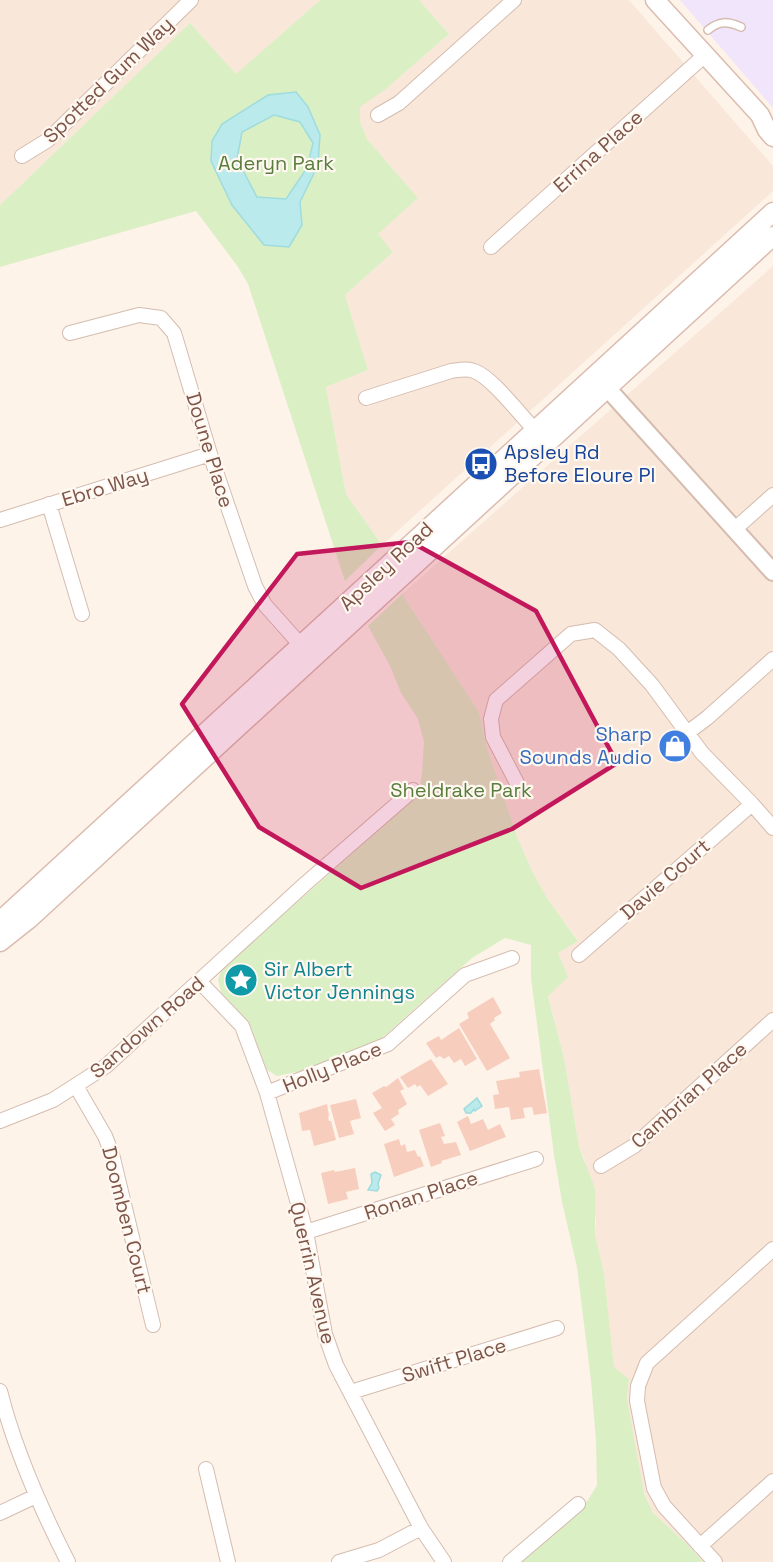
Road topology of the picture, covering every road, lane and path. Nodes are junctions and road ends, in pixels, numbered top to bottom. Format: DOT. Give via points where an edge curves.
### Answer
graph roads {
  1 [pos="191,0"];
  2 [pos="514,0"];
  3 [pos="656,0"];
  4 [pos="741,27"];
  5 [pos="708,30"];
  6 [pos="705,55"];
  7 [pos="378,115"];
  8 [pos="767,119"];
  9 [pos="773,138"];
  10 [pos="22,156"];
  11 [pos="773,212"];
  12 [pos="773,236"];
  13 [pos="491,247"];
  14 [pos="70,333"];
  15 [pos="602,382"];
  16 [pos="366,398"];
  17 [pos="535,430"];
  18 [pos="210,454"];
  19 [pos="773,495"];
  20 [pos="49,504"];
  21 [pos="0,520"];
  22 [pos="735,529"];
  23 [pos="773,572"];
  24 [pos="82,614"];
  25 [pos="306,652"];
  26 [pos="773,659"];
  27 [pos="687,733"];
  28 [pos="518,785"];
  29 [pos="413,790"];
  30 [pos="752,804"];
  31 [pos="773,828"];
  32 [pos="0,921"];
  33 [pos="0,942"];
  34 [pos="579,955"];
  35 [pos="512,958"];
  36 [pos="200,982"];
  37 [pos="773,1020"];
  38 [pos="76,1086"];
  39 [pos="267,1093"];
  40 [pos="0,1121"];
  41 [pos="536,1159"];
  42 [pos="602,1166"];
  43 [pos="306,1232"];
  44 [pos="773,1250"];
  45 [pos="153,1325"];
  46 [pos="557,1328"];
  47 [pos="0,1391"];
  48 [pos="351,1392"];
  49 [pos="206,1468"];
  50 [pos="773,1481"];
  51 [pos="36,1496"];
  52 [pos="578,1504"];
  53 [pos="0,1514"];
  54 [pos="421,1528"];
  55 [pos="700,1546"];
  56 [pos="68,1562"];
  57 [pos="228,1562"];
  58 [pos="339,1562"];
  59 [pos="444,1562"];
  60 [pos="510,1562"];
  61 [pos="715,1562"];
  1 -- 10 [label="street, Spotted Gum Way" via="48,140"];
  2 -- 7 [label="street" via="399,103"];
  3 -- 6 [label="main road"];
  4 -- 5 [label="lane" via="719,23"];
  6 -- 8 [label="main road"];
  6 -- 13 [label="street, Errina Place"];
  8 -- 9 [label="main road" via="767,130"];
  11 -- 15 [label="main road, Apsley Road"];
  12 -- 15 [label="main road, Apsley Road"];
  14 -- 18 [label="street, Doune Place" via="139,315 161,318 174,333"];
  15 -- 17 [label="main road, Apsley Road"];
  15 -- 22 [label="street"];
  15 -- 25 [label="main road, Apsley Road"];
  16 -- 17 [label="street" via="464,369 483,375"];
  17 -- 25 [label="main road, Apsley Road"];
  18 -- 20 [label="street, Ebro Way"];
  18 -- 25 [label="street, Doune Place" via="259,596"];
  19 -- 22 [label="street"];
  20 -- 21 [label="street, Ebro Way"];
  20 -- 24 [label="street"];
  22 -- 23 [label="street"];
  25 -- 32 [label="main road, Apsley Road"];
  25 -- 33 [label="main road, Apsley Road" via="29,919"];
  26 -- 27 [label="street"];
  27 -- 28 [label="street" via="619,649 595,630 571,634 496,700 491,719 493,737"];
  27 -- 30 [label="street"];
  29 -- 36 [label="street, Sandown Road"];
  30 -- 31 [label="street"];
  30 -- 34 [label="street, Davie Court"];
  35 -- 39 [label="street, Holly Place" via="465,975 388,1044"];
  36 -- 38 [label="street, Sandown Road" via="106,1066"];
  36 -- 39 [label="street, Querrin Avenue" via="242,1026"];
  37 -- 42 [label="street, Cambrian Place" via="634,1146"];
  38 -- 40 [label="street, Sandown Road" via="53,1100"];
  38 -- 45 [label="street, Doomben Court" via="112,1154"];
  39 -- 43 [label="street, Querrin Avenue"];
  41 -- 43 [label="street, Ronan Place"];
  43 -- 48 [label="street, Querrin Avenue" via="325,1334"];
  44 -- 55 [label="street" via="647,1363 638,1386 637,1401 654,1488 664,1506"];
  46 -- 48 [label="street, Swift Place"];
  47 -- 51 [label="street"];
  48 -- 54 [label="street, Querrin Avenue"];
  49 -- 57 [label="street"];
  50 -- 55 [label="street"];
  51 -- 53 [label="street"];
  51 -- 56 [label="street"];
  52 -- 60 [label="street"];
  54 -- 58 [label="street" via="379,1550"];
  54 -- 59 [label="street, Querrin Avenue"];
  55 -- 61 [label="street"];
}
